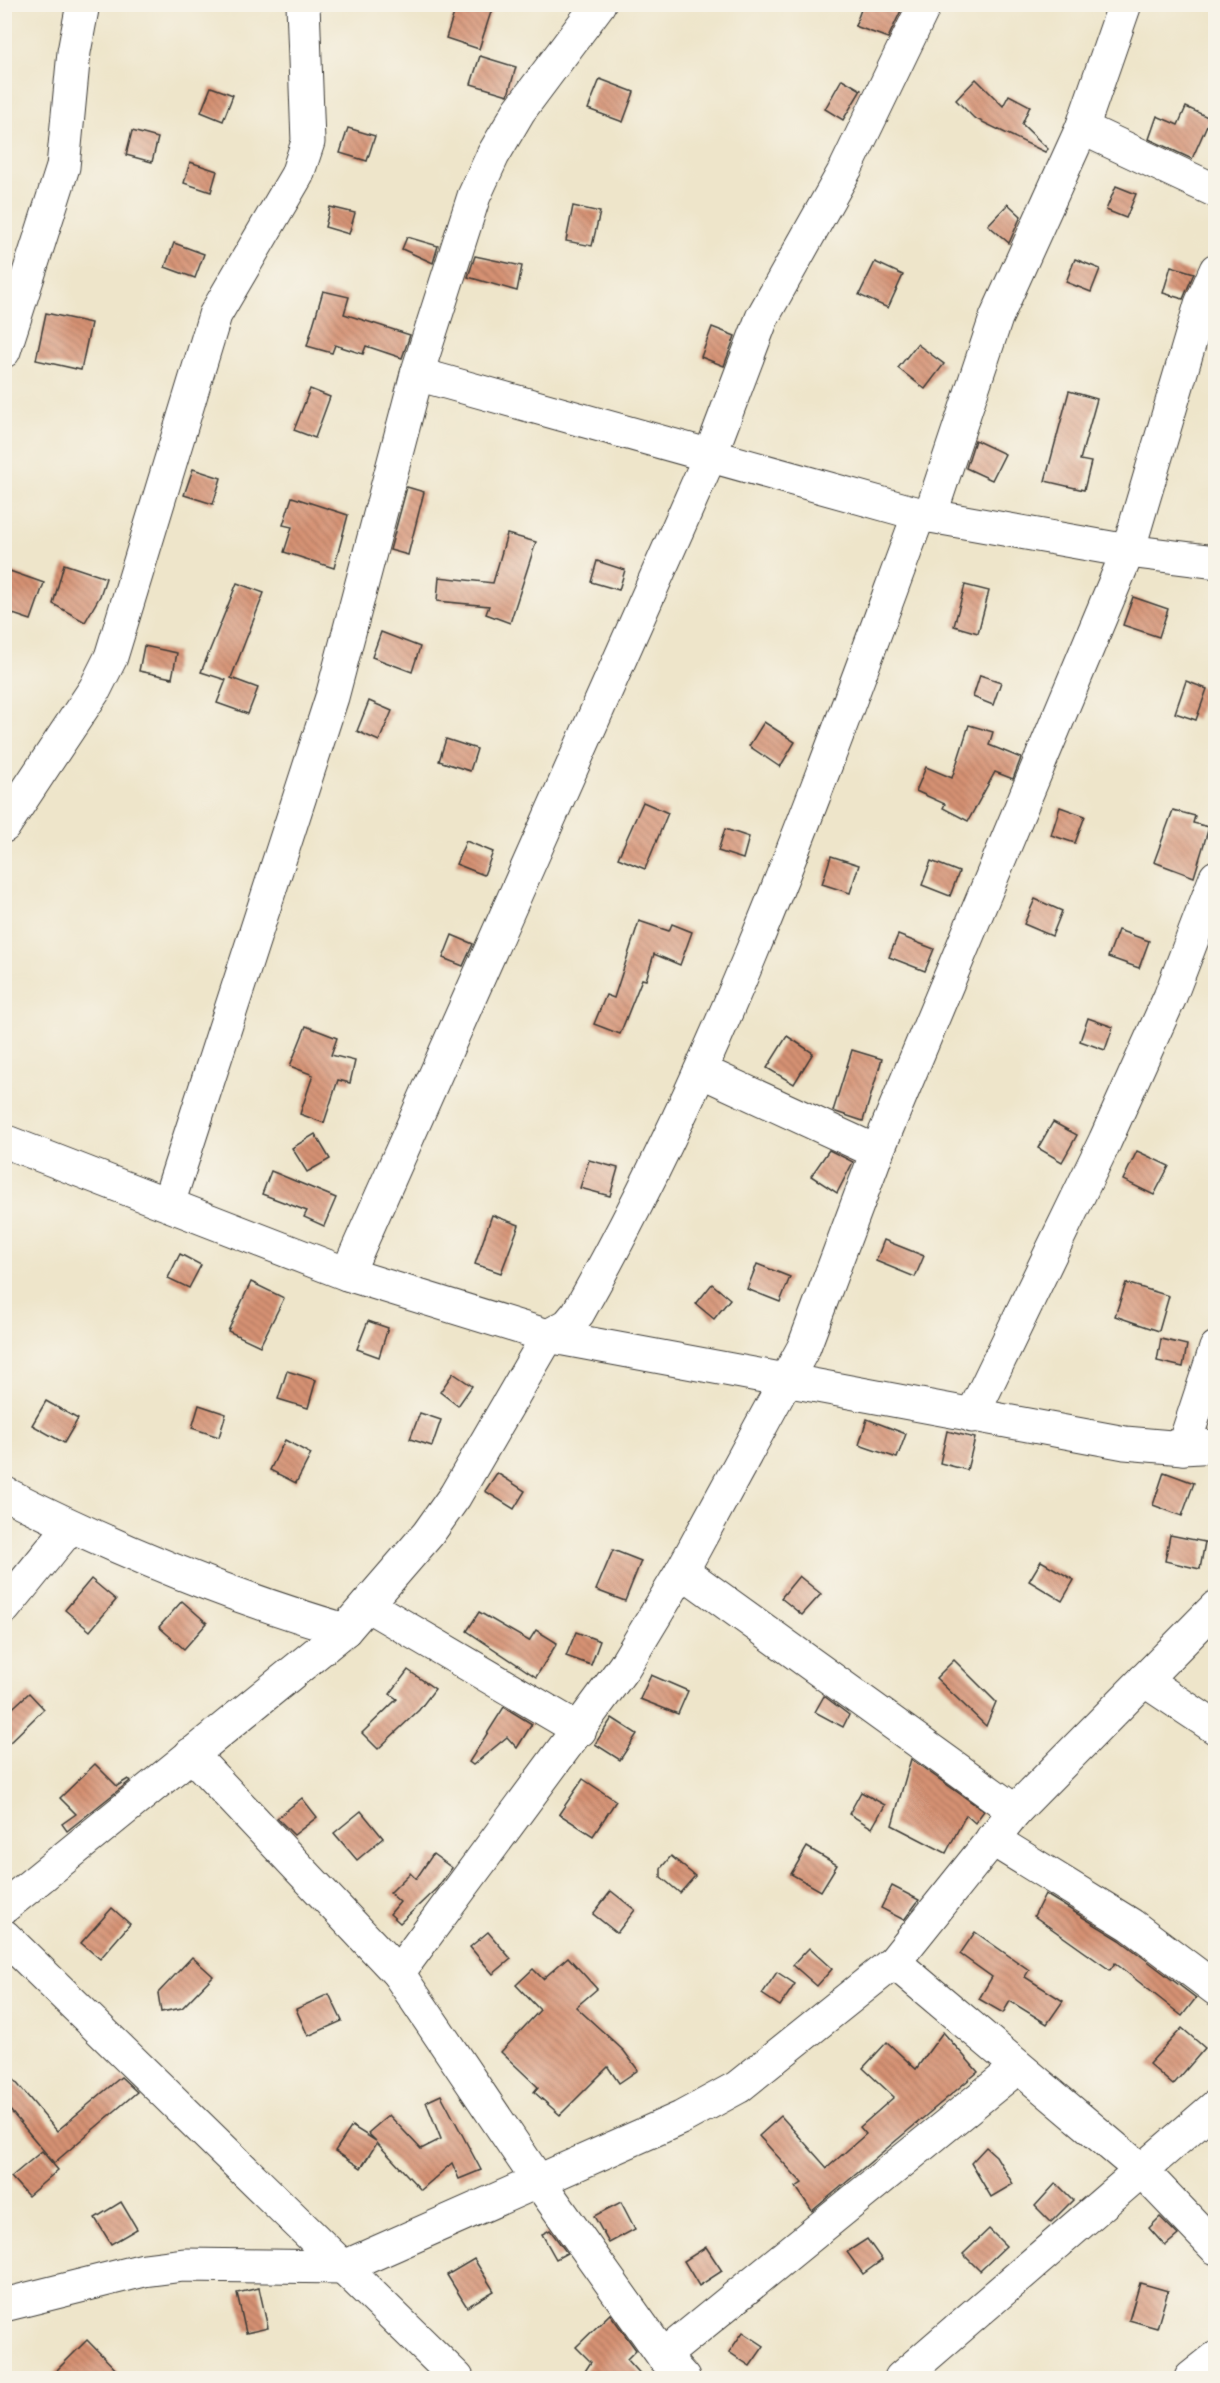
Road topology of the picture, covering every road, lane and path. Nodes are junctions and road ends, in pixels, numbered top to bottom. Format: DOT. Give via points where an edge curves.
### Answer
graph roads {
  1 [pos="83,4"];
  2 [pos="303,4"];
  3 [pos="599,4"];
  4 [pos="925,4"];
  5 [pos="1125,4"];
  6 [pos="1082,128"];
  7 [pos="1215,191"];
  8 [pos="1215,270"];
  9 [pos="4,351"];
  10 [pos="417,374"];
  11 [pos="710,456"];
  12 [pos="925,515"];
  13 [pos="1128,551"];
  14 [pos="1215,562"];
  15 [pos="4,826"];
  16 [pos="1215,877"];
  17 [pos="701,1071"];
  18 [pos="4,1141"];
  19 [pos="877,1152"];
  20 [pos="168,1204"];
  21 [pos="347,1274"];
  22 [pos="548,1336"];
  23 [pos="1215,1348"];
  24 [pos="783,1381"];
  25 [pos="972,1416"];
  26 [pos="1215,1446"];
  27 [pos="1183,1448"];
  28 [pos="4,1493"];
  29 [pos="70,1527"];
  30 [pos="682,1571"];
  31 [pos="367,1605"];
  32 [pos="1215,1607"];
  33 [pos="4,1608"];
  34 [pos="345,1630"];
  35 [pos="1144,1680"];
  36 [pos="1215,1728"];
  37 [pos="580,1730"];
  38 [pos="191,1754"];
  39 [pos="1015,1811"];
  40 [pos="992,1839"];
  41 [pos="4,1907"];
  42 [pos="4,1936"];
  43 [pos="894,1962"];
  44 [pos="398,1974"];
  45 [pos="1215,1989"];
  46 [pos="1018,2067"];
  47 [pos="1215,2106"];
  48 [pos="1142,2170"];
  49 [pos="539,2182"];
  50 [pos="1215,2248"];
  51 [pos="344,2267"];
  52 [pos="4,2305"];
  53 [pos="1215,2358"];
  54 [pos="673,2367"];
  55 [pos="457,2379"];
  56 [pos="901,2379"];
  57 [pos="1191,2379"];
  1 -- 9 [label="street" via="74,52 63,167"];
  2 -- 15 [label="street" via="308,142 297,175 215,315 111,657 95,689"];
  3 -- 10 [label="street" via="519,111 493,155 474,196"];
  4 -- 11 [label="street" via="846,168 762,318"];
  5 -- 6 [label="street"];
  6 -- 7 [label="street"];
  6 -- 12 [label="street" via="996,318"];
  8 -- 13 [label="street" via="1201,304"];
  10 -- 11 [label="street"];
  10 -- 20 [label="street" via="332,696"];
  11 -- 12 [label="street"];
  11 -- 21 [label="street"];
  12 -- 13 [label="street"];
  12 -- 17 [label="street" via="788,868"];
  13 -- 14 [label="street"];
  13 -- 19 [label="street"];
  16 -- 25 [label="street" via="1170,997"];
  17 -- 19 [label="street"];
  17 -- 22 [label="street" via="629,1223 578,1313 568,1325"];
  18 -- 20 [label="street"];
  19 -- 24 [label="street" via="804,1347"];
  20 -- 21 [label="street"];
  21 -- 22 [label="street"];
  22 -- 24 [label="street"];
  22 -- 31 [label="street" via="455,1496"];
  23 -- 27 [label="street"];
  24 -- 25 [label="street"];
  24 -- 30 [label="street"];
  25 -- 27 [label="street" via="1125,1443"];
  26 -- 27 [label="street"];
  28 -- 29 [label="street"];
  29 -- 33 [label="street"];
  29 -- 34 [label="street" via="278,1610"];
  30 -- 37 [label="street" via="624,1667"];
  30 -- 39 [label="street"];
  31 -- 34 [label="street"];
  31 -- 37 [label="street"];
  32 -- 35 [label="street"];
  34 -- 38 [label="street"];
  35 -- 36 [label="street"];
  35 -- 39 [label="street"];
  37 -- 44 [label="street"];
  38 -- 41 [label="street"];
  38 -- 44 [label="street"];
  39 -- 40 [label="street"];
  40 -- 43 [label="street"];
  40 -- 45 [label="street" via="1131,1925"];
  42 -- 51 [label="street"];
  43 -- 46 [label="street"];
  43 -- 49 [label="street" via="738,2087 681,2118"];
  44 -- 49 [label="street"];
  46 -- 48 [label="street"];
  46 -- 54 [label="street"];
  47 -- 48 [label="street"];
  48 -- 50 [label="street"];
  48 -- 56 [label="street"];
  49 -- 51 [label="street"];
  49 -- 54 [label="street"];
  51 -- 52 [label="street" via="184,2265 144,2270"];
  51 -- 55 [label="street"];
  53 -- 57 [label="street"];
}
